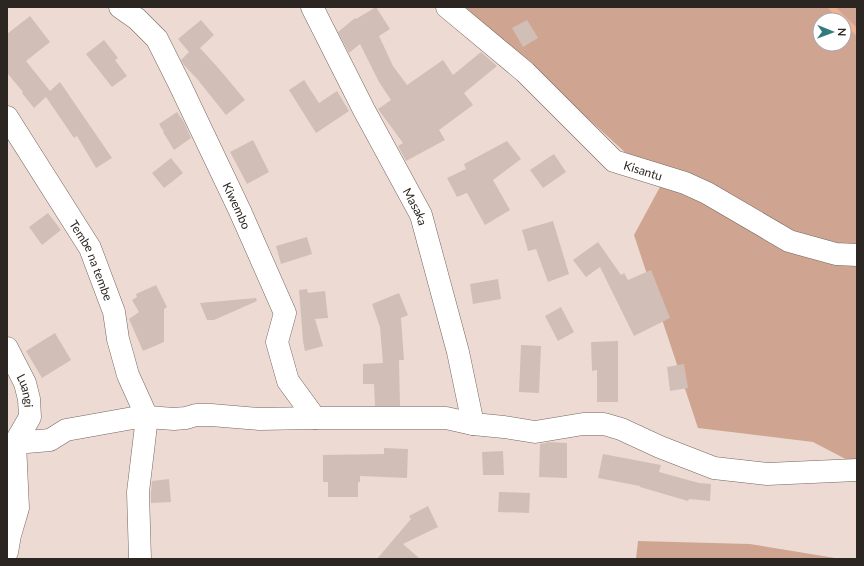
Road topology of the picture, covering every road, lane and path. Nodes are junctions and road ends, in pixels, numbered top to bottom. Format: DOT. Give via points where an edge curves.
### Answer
graph roads {
  1 [pos="120,7"];
  2 [pos="312,7"];
  3 [pos="447,7"];
  4 [pos="7,117"];
  5 [pos="857,255"];
  6 [pos="7,348"];
  7 [pos="147,417"];
  8 [pos="315,418"];
  9 [pos="473,424"];
  10 [pos="11,444"];
  11 [pos="857,470"];
  12 [pos="7,552"];
  13 [pos="140,559"];
  1 -- 8 [label="street, Kiwembo" via="137,19 157,39 240,211 285,313 277,342 288,381"];
  2 -- 9 [label="street, Masaka" via="421,215 458,352"];
  3 -- 5 [label="street, Kisantu" via="525,72 614,161 685,182 707,192 789,241 836,254"];
  4 -- 7 [label="street, Tembe na tembe" via="90,248 114,312 128,375"];
  6 -- 10 [label="street, Luangi" via="25,383 30,417"];
  7 -- 8 [label="street" via="174,419 211,414 259,419"];
  7 -- 10 [label="street" via="66,430 50,440"];
  7 -- 13 [label="street" via="138,492"];
  8 -- 9 [label="street" via="446,418"];
  9 -- 11 [label="street" via="535,432 583,424 604,424 714,468 767,474"];
  10 -- 12 [label="street" via="18,508"];
}
